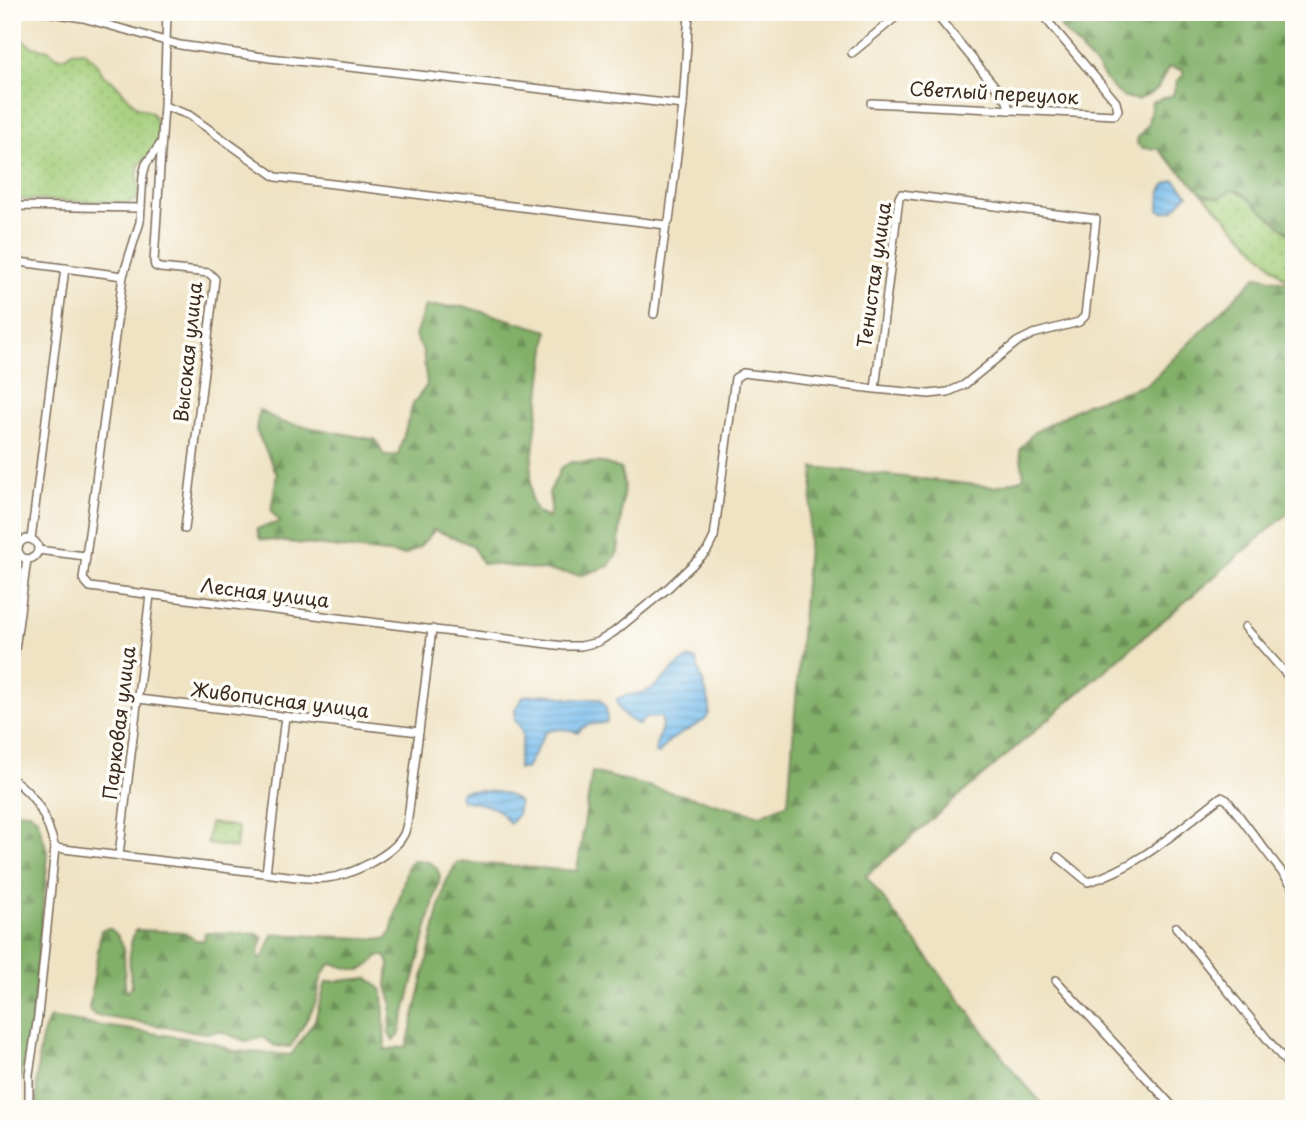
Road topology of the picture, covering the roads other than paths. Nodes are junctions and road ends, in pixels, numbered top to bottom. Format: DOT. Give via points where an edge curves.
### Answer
graph roads {
  1 [pos="46,12"];
  2 [pos="167,12"];
  3 [pos="689,12"];
  4 [pos="902,12"];
  5 [pos="934,12"];
  6 [pos="1040,12"];
  7 [pos="166,41"];
  8 [pos="852,53"];
  9 [pos="872,103"];
  10 [pos="683,105"];
  11 [pos="164,106"];
  12 [pos="1009,110"];
  13 [pos="161,144"];
  14 [pos="12,206"];
  15 [pos="141,208"];
  16 [pos="666,225"];
  17 [pos="12,261"];
  18 [pos="65,268"];
  19 [pos="123,276"];
  20 [pos="654,314"];
  21 [pos="875,389"];
  22 [pos="185,529"];
  23 [pos="31,539"];
  24 [pos="15,547"];
  25 [pos="38,550"];
  26 [pos="85,556"];
  27 [pos="27,559"];
  28 [pos="150,595"];
  29 [pos="1245,627"];
  30 [pos="432,629"];
  31 [pos="12,673"];
  32 [pos="1294,683"];
  33 [pos="138,699"];
  34 [pos="285,717"];
  35 [pos="419,732"];
  36 [pos="12,779"];
  37 [pos="55,848"];
  38 [pos="119,855"];
  39 [pos="1058,857"];
  40 [pos="266,873"];
  41 [pos="1294,888"];
  42 [pos="1176,927"];
  43 [pos="1056,980"];
  44 [pos="1294,1072"];
  45 [pos="29,1109"];
  46 [pos="1175,1109"];
  1 -- 7 [label="street"];
  2 -- 7 [label="street"];
  3 -- 10 [label="street"];
  4 -- 8 [label="street"];
  5 -- 12 [label="street"];
  6 -- 12 [label="street, Светлый переулок" via="1118,110 1115,115"];
  7 -- 10 [label="street" via="284,60"];
  7 -- 11 [label="street"];
  9 -- 12 [label="street, Светлый переулок"];
  10 -- 16 [label="street"];
  11 -- 13 [label="street"];
  11 -- 16 [label="street" via="189,116 276,177"];
  13 -- 15 [label="street" via="146,164"];
  13 -- 22 [label="street, Высокая улица" via="155,266 209,273 215,279"];
  14 -- 15 [label="street"];
  15 -- 19 [label="street"];
  16 -- 20 [label="street"];
  17 -- 18 [label="street"];
  18 -- 19 [label="street"];
  18 -- 23 [label="street"];
  19 -- 26 [label="street"];
  21 -- 21 [label="street, Тенистая улица" via="948,392 1017,342 1079,322 1087,312 1096,219 901,194"];
  21 -- 30 [label="street, Лесная улица" via="739,374 714,537 707,551 598,642 564,646"];
  23 -- 24 [label="street"];
  23 -- 25 [label="street"];
  24 -- 27 [label="street"];
  25 -- 26 [label="street"];
  25 -- 27 [label="street"];
  26 -- 28 [label="street, Лесная улица" via="86,586"];
  27 -- 31 [label="street"];
  28 -- 30 [label="street, Лесная улица"];
  28 -- 33 [label="street, Парковая улица"];
  29 -- 32 [label="street"];
  30 -- 35 [label="street"];
  33 -- 34 [label="street, Живописная улица"];
  33 -- 38 [label="street, Парковая улица"];
  34 -- 35 [label="street, Живописная улица"];
  34 -- 40 [label="street"];
  35 -- 40 [label="street" via="408,818 403,836 392,849 328,878"];
  36 -- 37 [label="street" via="40,805"];
  37 -- 38 [label="street"];
  37 -- 45 [label="street"];
  38 -- 40 [label="street"];
  39 -- 41 [label="street" via="1088,882 1109,876 1147,855 1221,797"];
  42 -- 44 [label="street"];
  43 -- 46 [label="street"];
}
